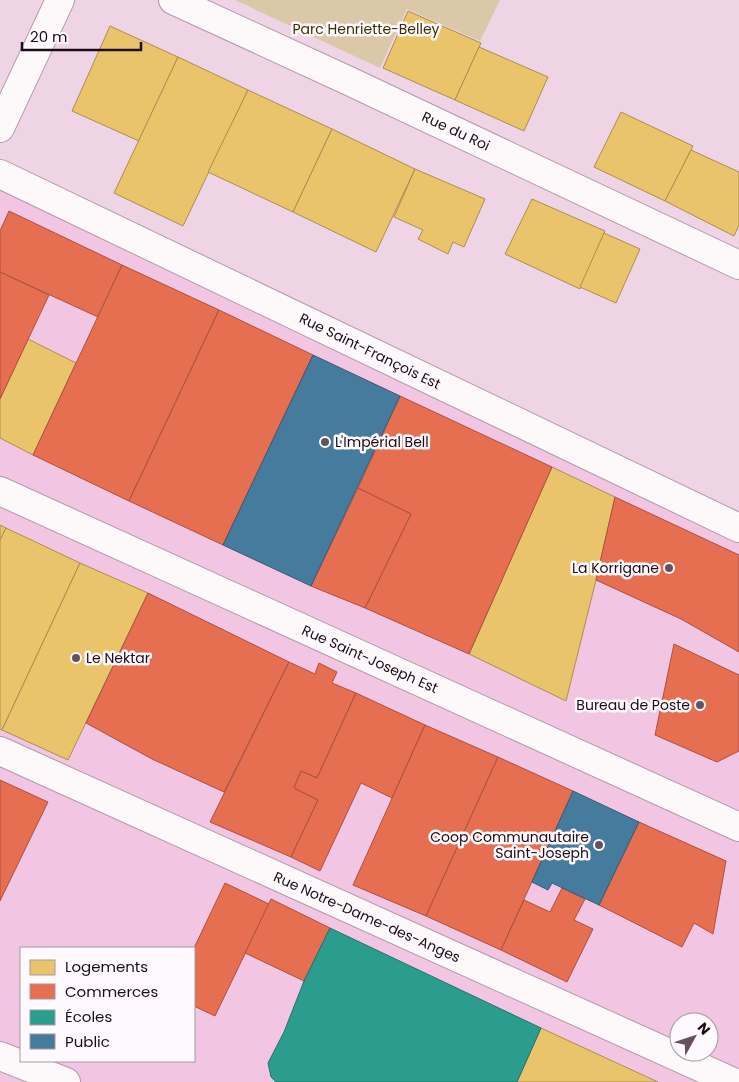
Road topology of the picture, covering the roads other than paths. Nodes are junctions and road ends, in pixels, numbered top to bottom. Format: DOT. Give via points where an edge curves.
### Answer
graph roads {
  1 [pos="60,0"];
  2 [pos="172,0"];
  3 [pos="0,128"];
  4 [pos="0,174"];
  5 [pos="739,265"];
  6 [pos="0,490"];
  7 [pos="739,528"];
  8 [pos="0,751"];
  9 [pos="739,827"];
  10 [pos="0,1056"];
  11 [pos="66,1082"];
  12 [pos="733,1082"];
  1 -- 3 [label="street"];
  2 -- 5 [label="street, Rue du Roi"];
  4 -- 7 [label="street, Rue Saint-François Est"];
  6 -- 9 [label="street, Rue Saint-Joseph Est"];
  8 -- 12 [label="street, Rue Notre-Dame-des-Anges"];
  10 -- 11 [label="street"];
}
